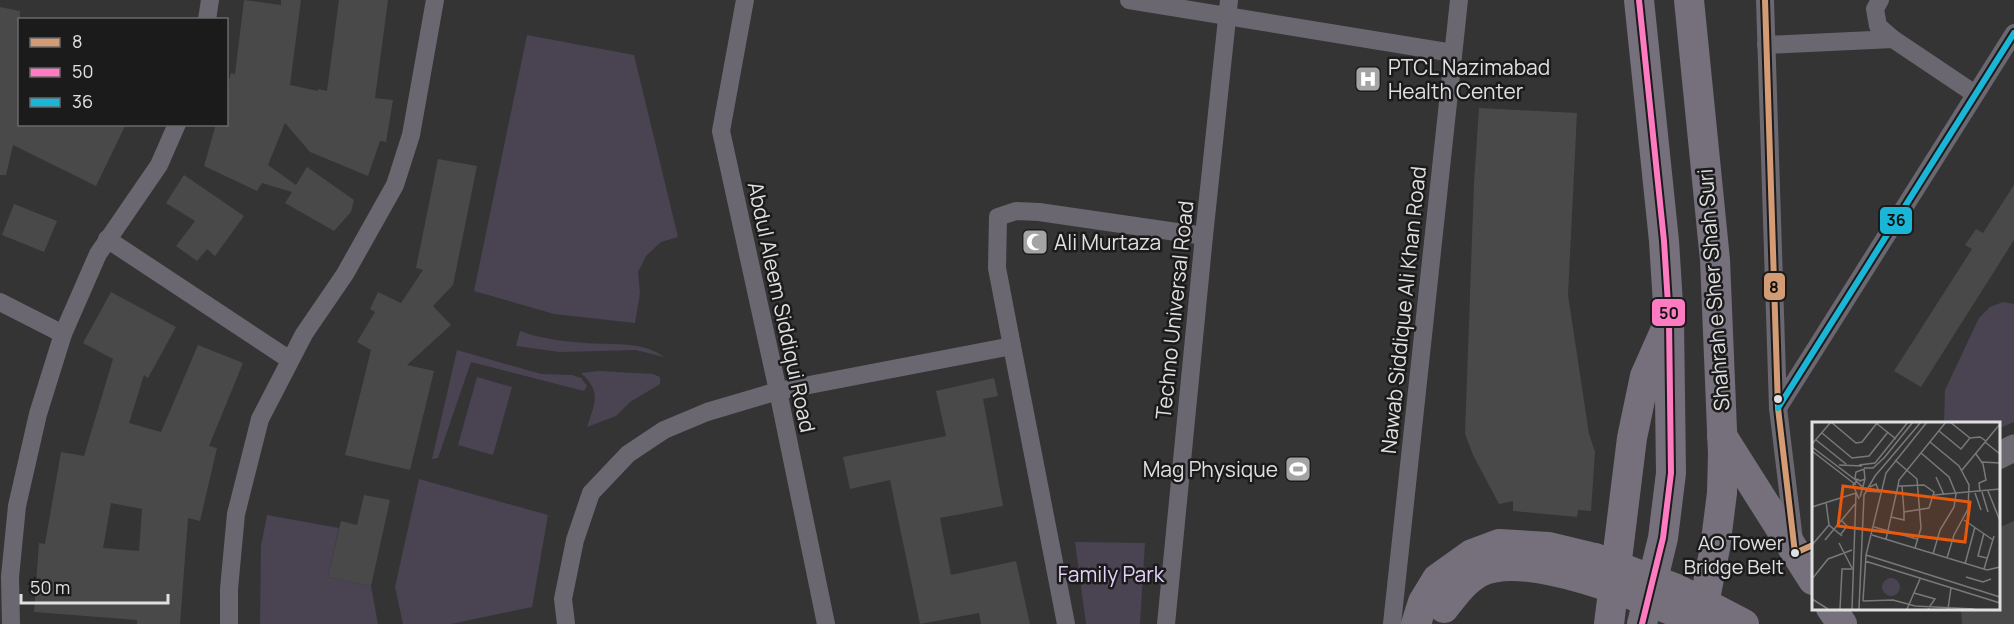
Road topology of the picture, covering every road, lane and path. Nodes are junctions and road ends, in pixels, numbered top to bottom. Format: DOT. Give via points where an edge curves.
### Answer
graph roads {
  1 [pos="210,0"];
  2 [pos="435,0"];
  3 [pos="745,0"];
  4 [pos="1129,0"];
  5 [pos="1459,0"];
  6 [pos="1639,0"];
  7 [pos="1689,0"];
  8 [pos="1765,0"];
  9 [pos="1880,0"];
  10 [pos="1228,8"];
  11 [pos="207,18"];
  12 [pos="2014,33"];
  13 [pos="1893,39"];
  14 [pos="1766,45"];
  15 [pos="1453,53"];
  16 [pos="1975,94"];
  17 [pos="176,126"];
  18 [pos="1204,236"];
  19 [pos="107,239"];
  20 [pos="0,302"];
  21 [pos="1669,320"];
  22 [pos="63,334"];
  23 [pos="1012,346"];
  24 [pos="290,360"];
  25 [pos="778,391"];
  26 [pos="1778,408"];
  27 [pos="1722,436"];
  28 [pos="2014,448"];
  29 [pos="1999,456"];
  30 [pos="1804,549"];
  31 [pos="1812,577"];
  32 [pos="1709,579"];
  33 [pos="1832,609"];
  34 [pos="1445,616"];
  35 [pos="11,624"];
  36 [pos="229,624"];
  37 [pos="566,624"];
  38 [pos="826,624"];
  39 [pos="1066,624"];
  40 [pos="1166,624"];
  41 [pos="1392,624"];
  42 [pos="1416,624"];
  43 [pos="1609,624"];
  44 [pos="1642,624"];
  45 [pos="1700,624"];
  46 [pos="1705,624"];
  47 [pos="1719,624"];
  48 [pos="1744,624"];
  49 [pos="1842,624"];
  1 -- 11 [label="street"];
  2 -- 24 [label="street" via="411,135 395,185"];
  3 -- 25 [label="street, Abdul Aleem Siddiqui Road" via="721,131"];
  4 -- 10 [label="street"];
  5 -- 15 [label="street, Nawab Siddique Ali Khan Road"];
  6 -- 21 [label="main road"];
  7 -- 27 [label="main road, Shahrah e Sher Shah Suri" via="1715,260"];
  8 -- 14 [label="street"];
  9 -- 13 [label="street" via="1875,9 1878,26"];
  10 -- 15 [label="street"];
  10 -- 18 [label="street, Techno Universal Road"];
  12 -- 16 [label="street"];
  13 -- 14 [label="street"];
  13 -- 16 [label="street"];
  14 -- 26 [label="street"];
  15 -- 41 [label="street, Nawab Siddique Ali Khan Road"];
  16 -- 26 [label="street"];
  17 -- 19 [label="street" via="159,165"];
  18 -- 23 [label="street" via="1039,212 1016,211 998,217 997,268"];
  18 -- 40 [label="street, Techno Universal Road"];
  19 -- 22 [label="street"];
  19 -- 24 [label="street"];
  20 -- 22 [label="street"];
  21 -- 43 [label="main road" via="1645,376 1632,438"];
  21 -- 44 [label="main road" via="1671,473 1663,538"];
  22 -- 35 [label="street" via="38,414 17,506 10,577"];
  23 -- 25 [label="street"];
  23 -- 39 [label="street"];
  24 -- 36 [label="street" via="260,419 236,514"];
  25 -- 37 [label="street" via="707,412 664,430 628,454 591,494 575,540 562,599"];
  25 -- 38 [label="street, Abdul Aleem Siddiqui Road"];
  26 -- 30 [label="street"];
  27 -- 30 [label="main road"];
  27 -- 32 [label="main road, Shahrah e Sher Shah Suri" via="1722,493"];
  28 -- 29 [label="street"];
  30 -- 31 [label="main road"];
  32 -- 45 [label="main road, Shahrah e Sher Shah Suri"];
  32 -- 47 [label="main road"];
  33 -- 49 [label="main road"];
  34 -- 46 [label="main road, bridge" via="1460,588 1480,572 1506,566 1541,569 1593,582"];
  42 -- 48 [label="main road, bridge" via="1437,579 1472,554 1499,544 1549,547 1594,558 1677,589"];
}
